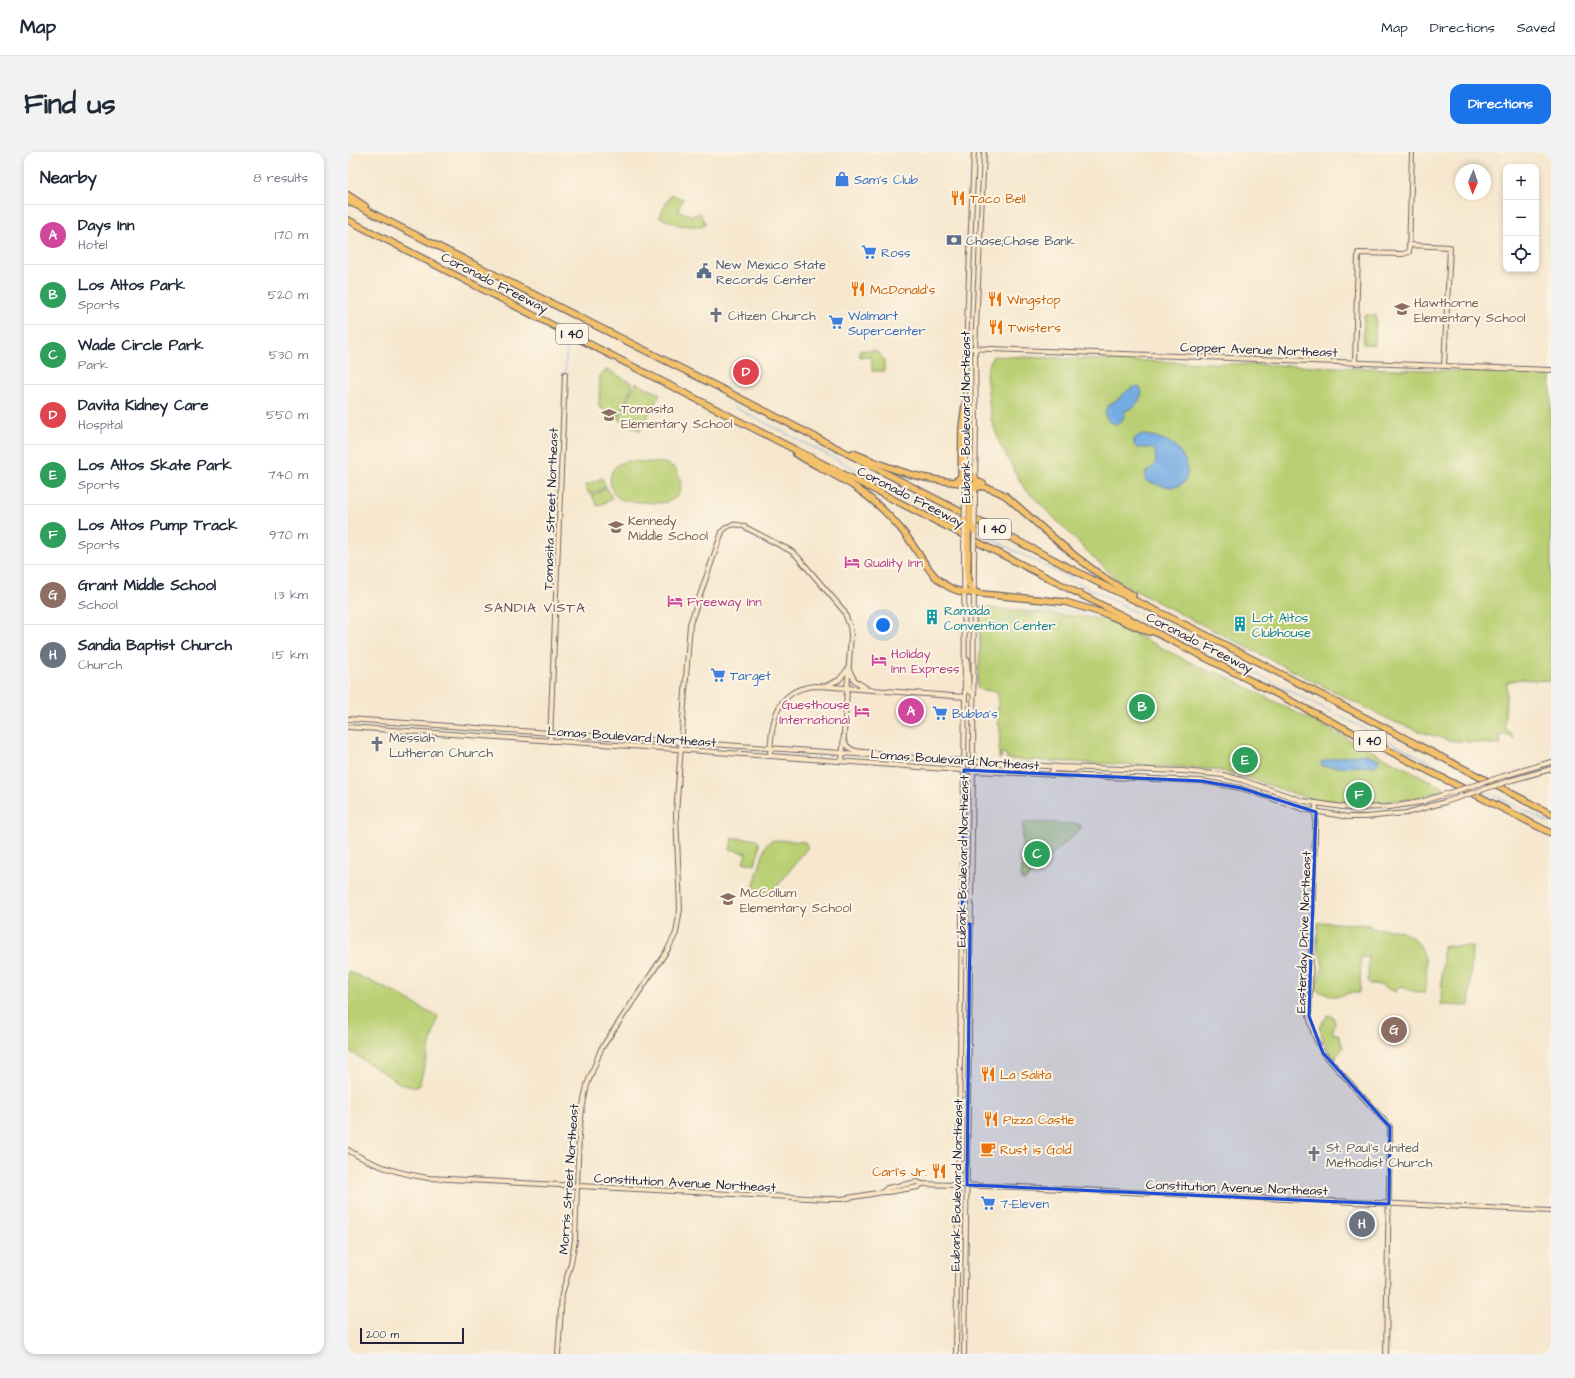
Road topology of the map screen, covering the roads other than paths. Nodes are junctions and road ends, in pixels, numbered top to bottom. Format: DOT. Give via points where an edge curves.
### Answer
graph roads {
  1 [pos="974,152"];
  2 [pos="984,152"];
  3 [pos="1412,152"];
  4 [pos="348,195"];
  5 [pos="348,201"];
  6 [pos="348,221"];
  7 [pos="412,234"];
  8 [pos="1410,245"];
  9 [pos="966,348"];
  10 [pos="975,349"];
  11 [pos="1355,363"];
  12 [pos="1444,366"];
  13 [pos="1551,370"];
  14 [pos="565,374"];
  15 [pos="965,406"];
  16 [pos="790,424"];
  17 [pos="778,441"];
  18 [pos="951,482"];
  19 [pos="963,484"];
  20 [pos="975,484"];
  21 [pos="970,499"];
  22 [pos="964,520"];
  23 [pos="974,531"];
  24 [pos="969,556"];
  25 [pos="974,580"];
  26 [pos="964,590"];
  27 [pos="976,593"];
  28 [pos="964,599"];
  29 [pos="1202,633"];
  30 [pos="1188,649"];
  31 [pos="964,652"];
  32 [pos="848,668"];
  33 [pos="825,686"];
  34 [pos="847,687"];
  35 [pos="869,689"];
  36 [pos="974,694"];
  37 [pos="965,696"];
  38 [pos="348,719"];
  39 [pos="348,727"];
  40 [pos="551,732"];
  41 [pos="843,734"];
  42 [pos="550,741"];
  43 [pos="681,742"];
  44 [pos="770,748"];
  45 [pos="681,749"];
  46 [pos="842,753"];
  47 [pos="770,756"];
  48 [pos="885,756"];
  49 [pos="964,761"];
  50 [pos="842,762"];
  51 [pos="974,762"];
  52 [pos="1551,762"];
  53 [pos="1080,768"];
  54 [pos="1551,769"];
  55 [pos="964,770"];
  56 [pos="974,771"];
  57 [pos="1051,775"];
  58 [pos="1316,804"];
  59 [pos="1316,812"];
  60 [pos="1551,814"];
  61 [pos="1551,833"];
  62 [pos="962,924"];
  63 [pos="970,924"];
  64 [pos="959,1143"];
  65 [pos="967,1143"];
  66 [pos="348,1150"];
  67 [pos="958,1185"];
  68 [pos="967,1185"];
  69 [pos="577,1186"];
  70 [pos="1389,1204"];
  71 [pos="1551,1211"];
  72 [pos="958,1239"];
  73 [pos="966,1239"];
  74 [pos="956,1332"];
  75 [pos="964,1333"];
  76 [pos="558,1354"];
  77 [pos="956,1354"];
  78 [pos="964,1354"];
  79 [pos="1386,1354"];
  1 -- 9 [label="main road, Eubank Boulevard Northeast"];
  2 -- 10 [label="main road, Eubank Boulevard Northeast"];
  3 -- 8 [label="main road"];
  4 -- 7 [label="highway"];
  5 -- 7 [label="highway, Coronado Freeway / I 40"];
  6 -- 17 [label="highway, Coronado Freeway / I 40"];
  7 -- 16 [label="highway, Coronado Freeway / I 40"];
  8 -- 11 [label="main road" via="1409,252 1405,254 1358,253"];
  8 -- 12 [label="main road" via="1450,247"];
  9 -- 10 [label="main road, Copper Avenue Northeast"];
  9 -- 15 [label="main road, Eubank Boulevard Northeast"];
  10 -- 11 [label="main road, Copper Avenue Northeast"];
  10 -- 20 [label="main road, Eubank Boulevard Northeast"];
  11 -- 12 [label="main road, Copper Avenue Northeast"];
  12 -- 13 [label="main road, Copper Avenue Northeast"];
  14 -- 40 [label="main road, Tomasita Street Northeast"];
  15 -- 18 [label="highway" via="961,476"];
  15 -- 19 [label="main road, Eubank Boulevard Northeast"];
  16 -- 18 [label="highway" via="889,468"];
  16 -- 29 [label="highway, Coronado Freeway / I 40"];
  17 -- 26 [label="highway" via="797,455 855,487 876,503 904,532 931,572 945,585"];
  17 -- 30 [label="highway, Coronado Freeway / I 40"];
  18 -- 19 [label="highway"];
  19 -- 20 [label="highway"];
  19 -- 21 [label="main road, Eubank Boulevard Northeast"];
  20 -- 21 [label="highway"];
  20 -- 29 [label="highway" via="994,487 1108,580"];
  21 -- 22 [label="main road, Eubank Boulevard Northeast, bridge"];
  21 -- 23 [label="highway, bridge" via="970,522"];
  22 -- 24 [label="highway, bridge" via="968,530"];
  23 -- 24 [label="main road, Eubank Boulevard Northeast, bridge"];
  24 -- 25 [label="main road, Eubank Boulevard Northeast"];
  24 -- 26 [label="highway"];
  25 -- 26 [label="highway"];
  25 -- 27 [label="main road, Eubank Boulevard Northeast"];
  26 -- 27 [label="highway"];
  26 -- 28 [label="highway"];
  27 -- 30 [label="highway" via="1051,600 1081,606"];
  27 -- 36 [label="main road, Eubank Boulevard Northeast"];
  28 -- 31 [label="main road, Eubank Boulevard Northeast"];
  29 -- 60 [label="highway, Coronado Freeway / I 40"];
  30 -- 61 [label="highway, Coronado Freeway / I 40"];
  31 -- 36 [label="main road" via="969,691"];
  31 -- 37 [label="main road, Eubank Boulevard Northeast"];
  32 -- 33 [label="main road" via="839,680"];
  32 -- 34 [label="main road, Morris Street Northeast"];
  32 -- 35 [label="main road" via="855,681"];
  32 -- 43 [label="main road, Morris Street Northeast" via="851,635 844,611 791,551 740,525 729,526 722,532 690,620"];
  33 -- 34 [label="main road"];
  33 -- 44 [label="main road" via="803,689 783,702 773,721"];
  34 -- 35 [label="main road"];
  34 -- 41 [label="main road, Morris Street Northeast"];
  35 -- 37 [label="main road"];
  36 -- 51 [label="main road, Eubank Boulevard Northeast"];
  37 -- 49 [label="main road, Eubank Boulevard Northeast"];
  38 -- 40 [label="main road, Lomas Boulevard Northeast"];
  39 -- 42 [label="main road, Lomas Boulevard Northeast"];
  40 -- 42 [label="main road, Tomasita Street Northeast"];
  40 -- 43 [label="main road, Lomas Boulevard Northeast"];
  41 -- 46 [label="main road, Morris Street Northeast"];
  41 -- 48 [label="main road" via="850,749"];
  42 -- 45 [label="main road, Lomas Boulevard Northeast"];
  43 -- 44 [label="main road, Lomas Boulevard Northeast"];
  43 -- 45 [label="main road, Morris Street Northeast"];
  44 -- 46 [label="main road, Lomas Boulevard Northeast"];
  44 -- 47 [label="main road"];
  45 -- 47 [label="main road, Lomas Boulevard Northeast"];
  45 -- 69 [label="main road, Morris Street Northeast" via="676,814 680,909 677,930 666,953 601,1049 591,1073 582,1110"];
  46 -- 48 [label="main road, Lomas Boulevard Northeast"];
  46 -- 50 [label="main road, Morris Street Northeast"];
  47 -- 50 [label="main road, Lomas Boulevard Northeast"];
  48 -- 49 [label="main road, Lomas Boulevard Northeast"];
  49 -- 51 [label="main road, Lomas Boulevard Northeast"];
  49 -- 55 [label="main road, Eubank Boulevard Northeast"];
  50 -- 55 [label="main road, Lomas Boulevard Northeast"];
  51 -- 53 [label="main road, Lomas Boulevard Northeast"];
  51 -- 56 [label="main road, Eubank Boulevard Northeast"];
  52 -- 58 [label="main road, Lomas Boulevard Northeast, bridge" via="1404,805 1366,809"];
  53 -- 57 [label="main road" via="1053,769"];
  53 -- 58 [label="main road, Lomas Boulevard Northeast" via="1183,771 1223,775"];
  54 -- 59 [label="main road, Lomas Boulevard Northeast, bridge" via="1411,812 1388,816 1348,817"];
  55 -- 56 [label="main road, Lomas Boulevard Northeast"];
  55 -- 62 [label="main road, Eubank Boulevard Northeast"];
  56 -- 57 [label="main road, Lomas Boulevard Northeast"];
  56 -- 63 [label="main road, Eubank Boulevard Northeast"];
  57 -- 59 [label="main road, Lomas Boulevard Northeast" via="1202,781 1241,788"];
  58 -- 59 [label="main road, Easterday Drive Northeast"];
  59 -- 70 [label="main road, Easterday Drive Northeast" via="1309,1009 1314,1035 1322,1053 1390,1127"];
  62 -- 63 [label="main road"];
  62 -- 64 [label="main road, Eubank Boulevard Northeast"];
  63 -- 65 [label="main road, Eubank Boulevard Northeast"];
  64 -- 65 [label="main road"];
  64 -- 67 [label="main road, Eubank Boulevard Northeast"];
  65 -- 68 [label="main road, Eubank Boulevard Northeast"];
  66 -- 69 [label="main road, Constitution Avenue Northeast" via="380,1166 415,1176"];
  67 -- 68 [label="main road, Constitution Avenue Northeast"];
  67 -- 69 [label="main road, Constitution Avenue Northeast" via="917,1182 887,1188 882,1192 842,1199"];
  67 -- 72 [label="main road, Eubank Boulevard Northeast"];
  68 -- 70 [label="main road, Constitution Avenue Northeast"];
  68 -- 73 [label="main road, Eubank Boulevard Northeast"];
  69 -- 76 [label="main road, Morris Street Northeast" via="575,1240 562,1294"];
  70 -- 71 [label="main road, Constitution Avenue Northeast"];
  70 -- 79 [label="main road"];
  72 -- 73 [label="main road"];
  72 -- 74 [label="main road, Eubank Boulevard Northeast"];
  73 -- 75 [label="main road, Eubank Boulevard Northeast"];
  74 -- 75 [label="main road"];
  74 -- 77 [label="main road, Eubank Boulevard Northeast"];
  75 -- 78 [label="main road, Eubank Boulevard Northeast"];
}
